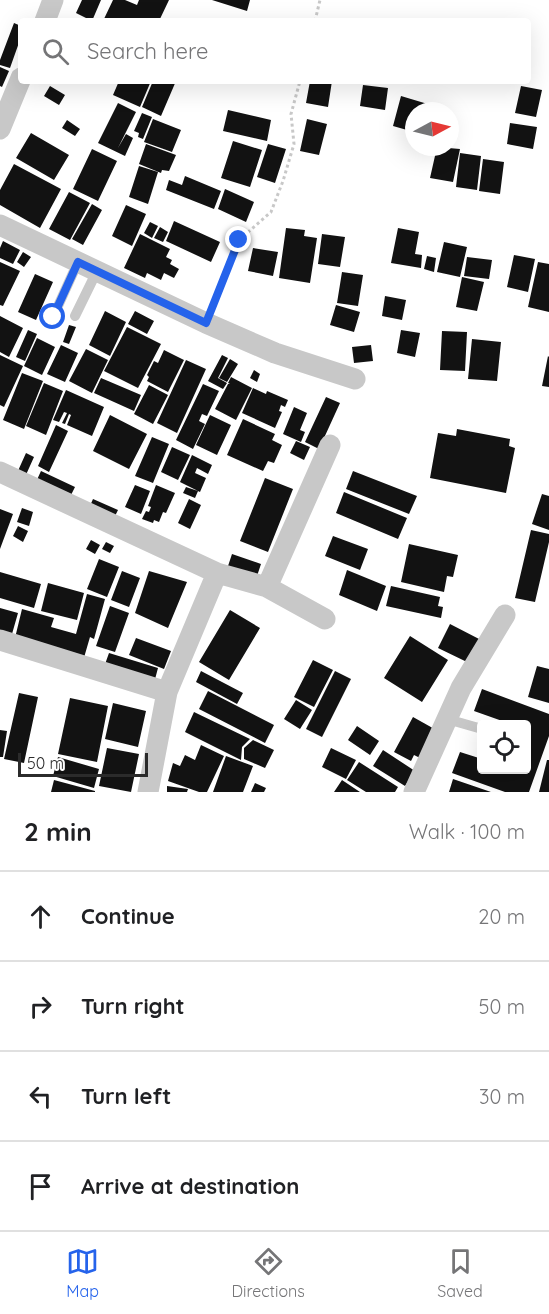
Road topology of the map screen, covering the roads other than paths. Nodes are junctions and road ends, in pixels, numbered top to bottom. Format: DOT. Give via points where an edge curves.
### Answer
graph roads {
  1 [pos="53,0"];
  2 [pos="46,18"];
  3 [pos="19,84"];
  4 [pos="0,129"];
  5 [pos="0,225"];
  6 [pos="78,262"];
  7 [pos="97,271"];
  8 [pos="75,316"];
  9 [pos="53,317"];
  10 [pos="355,380"];
  11 [pos="330,446"];
  12 [pos="0,472"];
  13 [pos="217,573"];
  14 [pos="267,587"];
  15 [pos="505,615"];
  16 [pos="325,619"];
  17 [pos="0,640"];
  18 [pos="167,692"];
  19 [pos="447,719"];
  20 [pos="477,728"];
  21 [pos="148,792"];
  22 [pos="414,792"];
  1 -- 2 [label="street"];
  3 -- 4 [label="street"];
  5 -- 6 [label="street"];
  6 -- 7 [label="street"];
  6 -- 9 [label="lane"];
  7 -- 8 [label="lane"];
  7 -- 10 [label="street" via="275,353"];
  11 -- 14 [label="street"];
  12 -- 13 [label="street"];
  13 -- 14 [label="street"];
  13 -- 18 [label="street"];
  14 -- 16 [label="street"];
  15 -- 19 [label="street"];
  17 -- 18 [label="street"];
  18 -- 21 [label="street"];
  19 -- 20 [label="lane"];
  19 -- 22 [label="street"];
}
